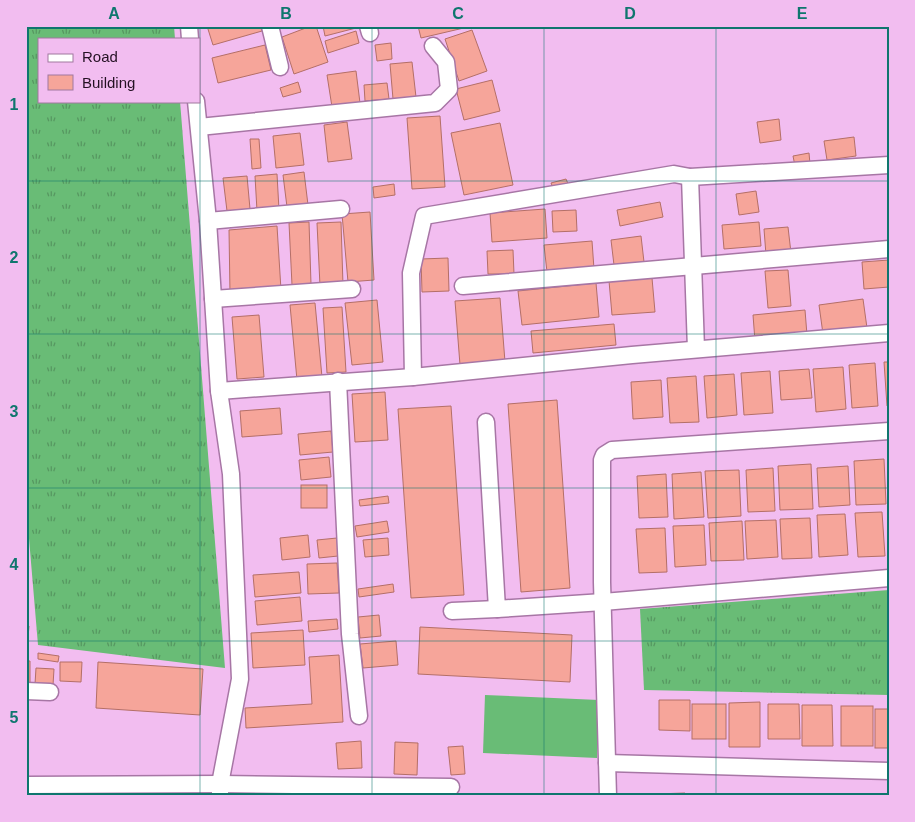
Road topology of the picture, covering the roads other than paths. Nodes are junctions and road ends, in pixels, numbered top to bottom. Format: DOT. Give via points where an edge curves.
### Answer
graph roads {
  1 [pos="270,26"];
  2 [pos="433,46"];
  3 [pos="280,67"];
  4 [pos="196,102"];
  5 [pos="199,127"];
  6 [pos="889,165"];
  7 [pos="690,177"];
  8 [pos="342,209"];
  9 [pos="208,221"];
  10 [pos="889,249"];
  11 [pos="693,265"];
  12 [pos="464,286"];
  13 [pos="352,289"];
  14 [pos="213,299"];
  15 [pos="889,333"];
  16 [pos="696,349"];
  17 [pos="413,377"];
  18 [pos="338,381"];
  19 [pos="219,391"];
  20 [pos="486,422"];
  21 [pos="889,431"];
  22 [pos="889,578"];
  23 [pos="603,602"];
  24 [pos="497,609"];
  25 [pos="452,611"];
  26 [pos="26,691"];
  27 [pos="50,692"];
  28 [pos="359,716"];
  29 [pos="607,763"];
  30 [pos="889,771"];
  31 [pos="26,785"];
  32 [pos="451,787"];
  33 [pos="76,790"];
  34 [pos="220,790"];
  35 [pos="608,796"];
  1 -- 3 [label="street"];
  2 -- 5 [label="street" via="446,62 449,89 435,102"];
  4 -- 5 [label="street"];
  5 -- 9 [label="street"];
  6 -- 7 [label="street"];
  7 -- 11 [label="street"];
  7 -- 17 [label="street" via="674,174 424,216 411,273"];
  8 -- 9 [label="street"];
  9 -- 14 [label="street"];
  10 -- 11 [label="street"];
  11 -- 12 [label="street"];
  11 -- 16 [label="street"];
  13 -- 14 [label="street"];
  14 -- 19 [label="street"];
  15 -- 16 [label="street"];
  16 -- 17 [label="street"];
  17 -- 18 [label="street"];
  18 -- 19 [label="street"];
  18 -- 28 [label="street" via="350,634"];
  19 -- 34 [label="street" via="231,474 240,680"];
  20 -- 24 [label="street"];
  21 -- 23 [label="street" via="607,452 602,460"];
  22 -- 23 [label="street"];
  23 -- 24 [label="street"];
  23 -- 29 [label="street"];
  24 -- 25 [label="street"];
  26 -- 27 [label="street"];
  29 -- 30 [label="street"];
  29 -- 35 [label="street"];
  31 -- 33 [label="street"];
  32 -- 34 [label="street"];
  33 -- 34 [label="street"];
}
